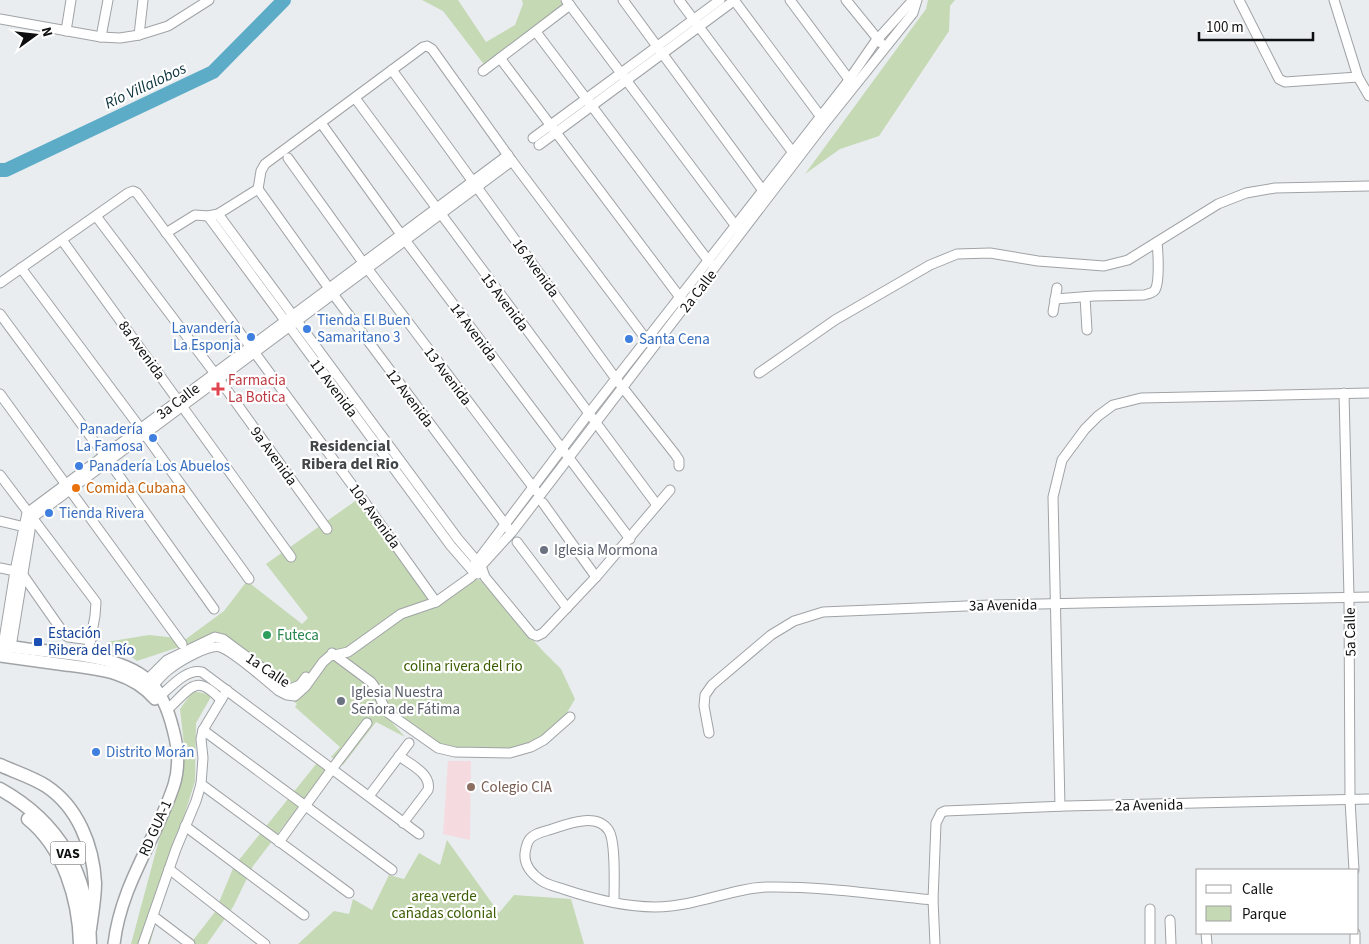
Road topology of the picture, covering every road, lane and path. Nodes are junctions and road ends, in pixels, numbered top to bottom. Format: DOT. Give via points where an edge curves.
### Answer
graph roads {
  1 [pos="71,0"];
  2 [pos="108,0"];
  3 [pos="143,0"];
  4 [pos="209,0"];
  5 [pos="623,0"];
  6 [pos="679,0"];
  7 [pos="720,0"];
  8 [pos="734,0"];
  9 [pos="790,0"];
  10 [pos="846,0"];
  11 [pos="917,0"];
  12 [pos="1239,0"];
  13 [pos="1334,0"];
  14 [pos="568,3"];
  15 [pos="909,4"];
  16 [pos="0,19"];
  17 [pos="697,23"];
  18 [pos="66,31"];
  19 [pos="536,32"];
  20 [pos="140,35"];
  21 [pos="101,37"];
  22 [pos="878,39"];
  23 [pos="885,47"];
  24 [pos="660,50"];
  25 [pos="500,58"];
  26 [pos="392,70"];
  27 [pos="483,71"];
  28 [pos="624,77"];
  29 [pos="1358,77"];
  30 [pos="849,79"];
  31 [pos="854,88"];
  32 [pos="1369,96"];
  33 [pos="355,98"];
  34 [pos="590,103"];
  35 [pos="823,120"];
  36 [pos="321,123"];
  37 [pos="554,129"];
  38 [pos="536,142"];
  39 [pos="795,155"];
  40 [pos="288,158"];
  41 [pos="510,158"];
  42 [pos="475,184"];
  43 [pos="1369,186"];
  44 [pos="258,189"];
  45 [pos="762,189"];
  46 [pos="769,198"];
  47 [pos="438,212"];
  48 [pos="218,214"];
  49 [pos="96,216"];
  50 [pos="208,216"];
  51 [pos="738,230"];
  52 [pos="166,233"];
  53 [pos="403,238"];
  54 [pos="62,240"];
  55 [pos="1157,242"];
  56 [pos="708,260"];
  57 [pos="366,266"];
  58 [pos="21,268"];
  59 [pos="714,269"];
  60 [pos="0,283"];
  61 [pos="1057,288"];
  62 [pos="331,292"];
  63 [pos="679,297"];
  64 [pos="1086,297"];
  65 [pos="1055,299"];
  66 [pos="686,306"];
  67 [pos="1053,312"];
  68 [pos="0,314"];
  69 [pos="291,321"];
  70 [pos="1087,330"];
  71 [pos="646,339"];
  72 [pos="654,348"];
  73 [pos="252,350"];
  74 [pos="759,373"];
  75 [pos="216,377"];
  76 [pos="616,379"];
  77 [pos="624,387"];
  78 [pos="1369,393"];
  79 [pos="0,394"];
  80 [pos="1344,394"];
  81 [pos="180,403"];
  82 [pos="589,414"];
  83 [pos="596,422"];
  84 [pos="143,431"];
  85 [pos="562,448"];
  86 [pos="569,457"];
  87 [pos="106,459"];
  88 [pos="679,466"];
  89 [pos="0,475"];
  90 [pos="68,487"];
  91 [pos="670,490"];
  92 [pos="538,496"];
  93 [pos="657,505"];
  94 [pos="30,515"];
  95 [pos="0,521"];
  96 [pos="27,527"];
  97 [pos="509,528"];
  98 [pos="327,529"];
  99 [pos="630,539"];
  100 [pos="517,542"];
  101 [pos="291,557"];
  102 [pos="0,568"];
  103 [pos="474,570"];
  104 [pos="19,573"];
  105 [pos="596,577"];
  106 [pos="249,579"];
  107 [pos="1349,597"];
  108 [pos="1369,597"];
  109 [pos="435,600"];
  110 [pos="1056,604"];
  111 [pos="566,608"];
  112 [pos="214,609"];
  113 [pos="91,640"];
  114 [pos="182,644"];
  115 [pos="5,649"];
  116 [pos="331,652"];
  117 [pos="91,655"];
  118 [pos="54,663"];
  119 [pos="147,685"];
  120 [pos="227,690"];
  121 [pos="160,696"];
  122 [pos="221,700"];
  123 [pos="167,710"];
  124 [pos="570,717"];
  125 [pos="367,723"];
  126 [pos="202,730"];
  127 [pos="709,733"];
  128 [pos="409,743"];
  129 [pos="399,756"];
  130 [pos="0,765"];
  131 [pos="332,769"];
  132 [pos="201,784"];
  133 [pos="0,789"];
  134 [pos="369,796"];
  135 [pos="0,798"];
  136 [pos="1369,799"];
  137 [pos="1350,800"];
  138 [pos="305,806"];
  139 [pos="1060,806"];
  140 [pos="404,823"];
  141 [pos="185,826"];
  142 [pos="419,834"];
  143 [pos="279,842"];
  144 [pos="169,869"];
  145 [pos="1354,869"];
  146 [pos="392,870"];
  147 [pos="349,893"];
  148 [pos="933,900"];
  149 [pos="614,902"];
  150 [pos="1150,909"];
  151 [pos="304,915"];
  152 [pos="153,916"];
  153 [pos="1170,920"];
  154 [pos="90,929"];
  155 [pos="80,944"];
  156 [pos="90,944"];
  157 [pos="114,944"];
  158 [pos="143,944"];
  159 [pos="190,944"];
  160 [pos="265,944"];
  161 [pos="935,944"];
  162 [pos="1150,944"];
  163 [pos="1171,944"];
  1 -- 18 [label="street"];
  2 -- 21 [label="street"];
  3 -- 20 [label="street"];
  4 -- 20 [label="street" via="168,26"];
  5 -- 24 [label="street"];
  6 -- 17 [label="street"];
  7 -- 17 [label="street"];
  8 -- 17 [label="street"];
  8 -- 35 [label="street"];
  9 -- 30 [label="street"];
  10 -- 22 [label="street"];
  11 -- 15 [label="street, 2a Calle"];
  12 -- 29 [label="street" via="1278,79 1284,82"];
  13 -- 29 [label="street"];
  14 -- 19 [label="street"];
  14 -- 28 [label="street"];
  15 -- 22 [label="street, 2a Calle"];
  15 -- 23 [label="street, 2a Calle"];
  16 -- 18 [label="street"];
  17 -- 24 [label="street"];
  17 -- 39 [label="street"];
  18 -- 21 [label="street"];
  19 -- 25 [label="street"];
  19 -- 34 [label="street"];
  20 -- 21 [label="street"];
  22 -- 23 [label="street"];
  22 -- 30 [label="street, 2a Calle"];
  23 -- 31 [label="street, 2a Calle"];
  24 -- 28 [label="street"];
  24 -- 45 [label="street"];
  25 -- 27 [label="street"];
  25 -- 37 [label="street"];
  26 -- 33 [label="street"];
  26 -- 41 [label="street" via="423,47 432,49"];
  26 -- 42 [label="street, 16 Avenida"];
  28 -- 34 [label="street"];
  28 -- 51 [label="street"];
  29 -- 32 [label="street"];
  30 -- 31 [label="street"];
  30 -- 35 [label="street, 2a Calle"];
  31 -- 35 [label="street, 2a Calle"];
  33 -- 36 [label="street"];
  33 -- 47 [label="street, 15 Avenida"];
  34 -- 37 [label="street"];
  34 -- 56 [label="street"];
  35 -- 39 [label="street, 2a Calle"];
  36 -- 44 [label="street" via="265,164"];
  36 -- 53 [label="street, 14 Avenida"];
  37 -- 38 [label="street"];
  37 -- 63 [label="street"];
  39 -- 45 [label="street, 2a Calle"];
  39 -- 46 [label="street, 2a Calle"];
  40 -- 57 [label="street, 13 Avenida"];
  41 -- 42 [label="street, 3a Calle"];
  41 -- 71 [label="street"];
  42 -- 47 [label="street, 3a Calle"];
  42 -- 76 [label="street, 16 Avenida"];
  43 -- 55 [label="street" via="1275,188 1246,193 1218,204"];
  44 -- 48 [label="street"];
  44 -- 62 [label="street, 12 Avenida"];
  45 -- 46 [label="street"];
  45 -- 51 [label="street, 2a Calle"];
  46 -- 51 [label="street, 2a Calle"];
  47 -- 53 [label="street, 3a Calle"];
  47 -- 82 [label="street, 15 Avenida"];
  48 -- 50 [label="street"];
  48 -- 69 [label="street, 11 Avenida"];
  49 -- 52 [label="street, 10a Avenida" via="133,191"];
  49 -- 54 [label="street"];
  49 -- 75 [label="street, 9a Avenida"];
  50 -- 52 [label="street" via="195,215"];
  50 -- 69 [label="street, 11 Avenida"];
  51 -- 56 [label="street, 2a Calle"];
  51 -- 59 [label="street, 2a Calle"];
  52 -- 73 [label="street, 10a Avenida"];
  53 -- 57 [label="street, 3a Calle"];
  53 -- 85 [label="street, 14 Avenida"];
  54 -- 58 [label="street"];
  54 -- 81 [label="street, 8a Avenida"];
  55 -- 64 [label="street" via="1155,290 1144,295"];
  55 -- 74 [label="street" via="1128,260 1104,266 1038,261 990,253 957,254 930,265 835,320"];
  56 -- 59 [label="street"];
  56 -- 63 [label="street, 2a Calle"];
  57 -- 62 [label="street, 3a Calle"];
  57 -- 92 [label="street, 13 Avenida"];
  58 -- 60 [label="street"];
  58 -- 84 [label="street"];
  59 -- 66 [label="street, 2a Calle"];
  61 -- 65 [label="street"];
  62 -- 69 [label="street, 3a Calle"];
  62 -- 97 [label="street, 12 Avenida"];
  63 -- 66 [label="street"];
  63 -- 71 [label="street, 2a Calle"];
  64 -- 65 [label="street"];
  64 -- 70 [label="street"];
  65 -- 67 [label="street"];
  66 -- 72 [label="street, 2a Calle"];
  68 -- 87 [label="street"];
  69 -- 73 [label="street, 3a Calle"];
  69 -- 103 [label="street, 11 Avenida"];
  71 -- 72 [label="street"];
  71 -- 76 [label="street, 2a Calle"];
  72 -- 77 [label="street, 2a Calle"];
  73 -- 75 [label="street, 3a Calle"];
  73 -- 109 [label="street, 10a Avenida"];
  75 -- 81 [label="street, 3a Calle"];
  75 -- 98 [label="street, 9a Avenida"];
  76 -- 77 [label="street, 16 Avenida"];
  76 -- 82 [label="street, 2a Calle"];
  77 -- 83 [label="street, 2a Calle"];
  77 -- 88 [label="street, 16 Avenida" via="675,454"];
  78 -- 80 [label="street"];
  79 -- 90 [label="street"];
  80 -- 107 [label="street, 5a Calle"];
  80 -- 110 [label="street" via="1141,398 1113,405 1085,429 1062,460 1053,497"];
  81 -- 84 [label="street, 3a Calle"];
  81 -- 101 [label="street, 8a Avenida"];
  82 -- 83 [label="street, 15 Avenida"];
  82 -- 85 [label="street, 2a Calle"];
  83 -- 86 [label="street, 2a Calle"];
  83 -- 93 [label="street, 15 Avenida"];
  84 -- 87 [label="street, 3a Calle"];
  84 -- 106 [label="street"];
  85 -- 86 [label="street, 14 Avenida"];
  85 -- 92 [label="street, 2a Calle"];
  86 -- 92 [label="street, 2a Calle"];
  86 -- 99 [label="street, 14 Avenida"];
  87 -- 90 [label="street, 3a Calle"];
  87 -- 112 [label="street"];
  89 -- 94 [label="street"];
  90 -- 94 [label="street, 3a Calle"];
  90 -- 114 [label="street"];
  91 -- 93 [label="street"];
  92 -- 97 [label="street, 2a Calle"];
  92 -- 105 [label="street, 13 Avenida"];
  93 -- 99 [label="street"];
  94 -- 96 [label="street"];
  94 -- 113 [label="street" via="96,602"];
  95 -- 96 [label="street"];
  96 -- 104 [label="street"];
  97 -- 103 [label="street, 2a Calle"];
  99 -- 105 [label="street"];
  100 -- 111 [label="street"];
  102 -- 104 [label="street"];
  103 -- 109 [label="street, 1a Calle"];
  103 -- 111 [label="street, 11 Avenida" via="485,577 532,634 543,633"];
  104 -- 113 [label="street" via="68,638"];
  104 -- 115 [label="street"];
  105 -- 111 [label="street"];
  107 -- 108 [label="street, 3a Avenida"];
  107 -- 110 [label="street, 3a Avenida"];
  107 -- 137 [label="street, 5a Calle"];
  109 -- 116 [label="street, 1a Calle" via="398,611 347,646"];
  110 -- 127 [label="street, 3a Avenida" via="835,611 794,620 771,635 704,695"];
  110 -- 139 [label="street"];
  113 -- 117 [label="street"];
  115 -- 117 [label="main road, RD GUA-1"];
  115 -- 118 [label="main road, RD GUA-1" via="16,658"];
  116 -- 119 [label="street, 1a Calle" via="302,692 279,691 217,646 170,668"];
  116 -- 124 [label="street" via="371,682 387,712 446,751 498,754 520,750 544,740"];
  117 -- 118 [label="main road" via="67,657"];
  117 -- 119 [label="main road, RD GUA-1" via="130,670"];
  118 -- 119 [label="main road, RD GUA-1" via="106,670"];
  119 -- 121 [label="main road, RD GUA-1"];
  119 -- 123 [label="main road, RD GUA-1"];
  120 -- 121 [label="street" via="202,672 194,671"];
  120 -- 122 [label="street"];
  120 -- 131 [label="street"];
  121 -- 123 [label="main road, RD GUA-1"];
  122 -- 123 [label="street" via="211,689 195,685"];
  122 -- 126 [label="street"];
  123 -- 157 [label="main road, RD GUA-1" via="178,747 178,768 156,830 127,888"];
  125 -- 131 [label="street"];
  126 -- 132 [label="street"];
  126 -- 138 [label="street"];
  128 -- 129 [label="street"];
  129 -- 134 [label="street"];
  129 -- 140 [label="street" via="429,783 428,790"];
  130 -- 154 [label="highway" via="51,790 80,824 93,859 95,884"];
  131 -- 134 [label="street"];
  131 -- 138 [label="street"];
  132 -- 141 [label="street"];
  132 -- 143 [label="street"];
  133 -- 154 [label="highway, VAS" via="39,818 64,846 84,890"];
  134 -- 140 [label="street"];
  135 -- 155 [label="highway, VAS" via="32,822 64,867 73,891"];
  136 -- 137 [label="street, 2a Avenida"];
  137 -- 139 [label="street, 2a Avenida"];
  137 -- 145 [label="street, 5a Calle"];
  138 -- 143 [label="street"];
  138 -- 146 [label="street"];
  139 -- 148 [label="street, 2a Avenida" via="941,813 936,823"];
  140 -- 142 [label="street"];
  141 -- 144 [label="street"];
  141 -- 151 [label="street"];
  143 -- 147 [label="street"];
  144 -- 152 [label="street"];
  144 -- 160 [label="street"];
  148 -- 149 [label="street" via="766,887 669,906"];
  148 -- 161 [label="street"];
  149 -- 149 [label="street" via="612,842 608,830 600,824 589,820 576,821 528,840 524,853 526,864 529,871 544,882 583,896"];
  150 -- 162 [label="street"];
  152 -- 158 [label="street"];
  152 -- 159 [label="street"];
  153 -- 163 [label="street"];
  154 -- 156 [label="highway, VAS"];
}
